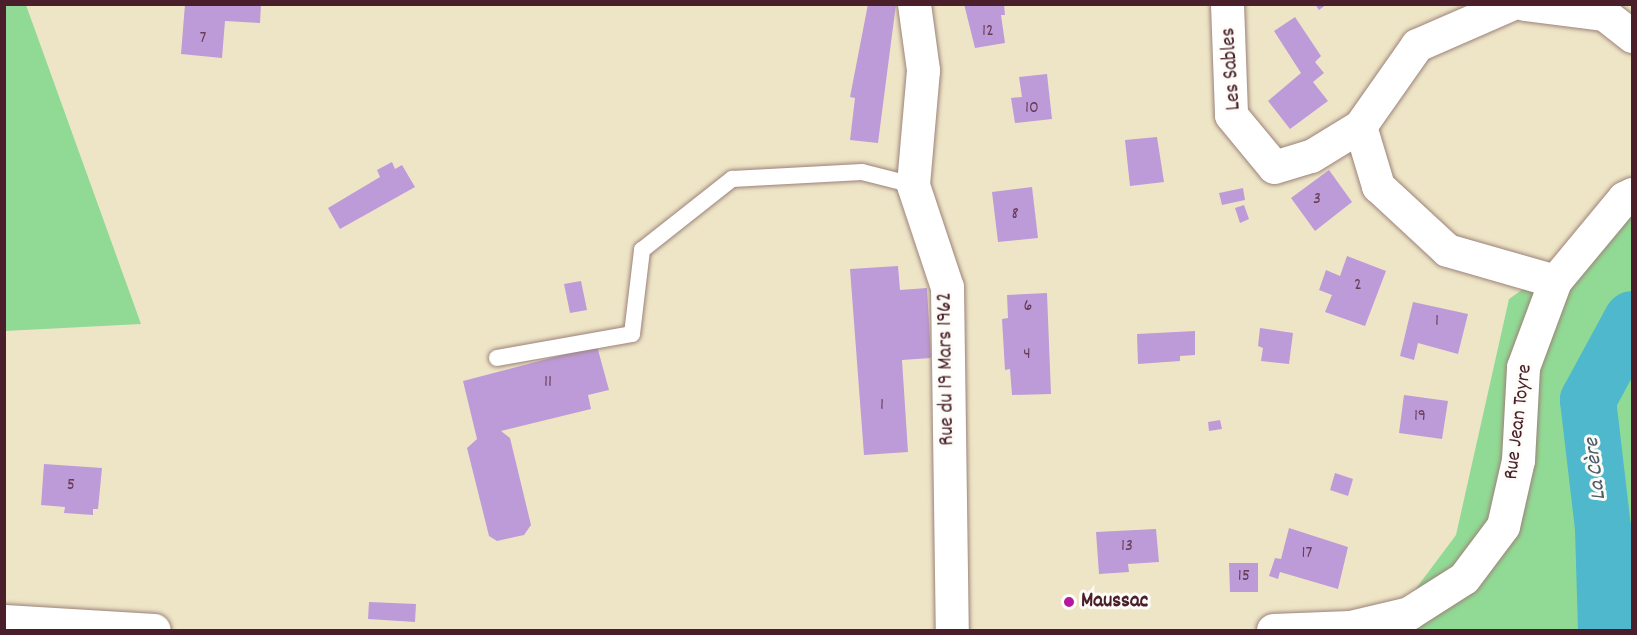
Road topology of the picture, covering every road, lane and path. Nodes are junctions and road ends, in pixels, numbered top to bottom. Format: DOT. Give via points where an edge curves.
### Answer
graph roads {
  1 [pos="914,4"];
  2 [pos="1227,4"];
  3 [pos="1511,4"];
  4 [pos="1524,4"];
  5 [pos="1632,36"];
  6 [pos="1360,126"];
  7 [pos="914,185"];
  8 [pos="1632,194"];
  9 [pos="1554,281"];
  10 [pos="497,358"];
  11 [pos="4,621"];
  12 [pos="153,630"];
  13 [pos="952,630"];
  14 [pos="1273,630"];
  1 -- 7 [label="street, Rue du 19 Mars 1962" via="923,70"];
  2 -- 6 [label="street, Les Sables" via="1231,115 1274,167 1311,156"];
  3 -- 6 [label="street" via="1417,45"];
  4 -- 5 [label="street" via="1604,14"];
  6 -- 9 [label="street" via="1378,186 1447,250"];
  7 -- 10 [label="lane" via="862,172 732,179 642,250 632,334"];
  7 -- 13 [label="street, Rue du 19 Mars 1962" via="947,287"];
  8 -- 9 [label="street, Rue Jean Toyre" via="1624,198"];
  9 -- 14 [label="street, Rue Jean Toyre" via="1523,367 1518,460 1503,526 1464,578 1409,613 1350,627"];
  11 -- 12 [label="street"];
}
